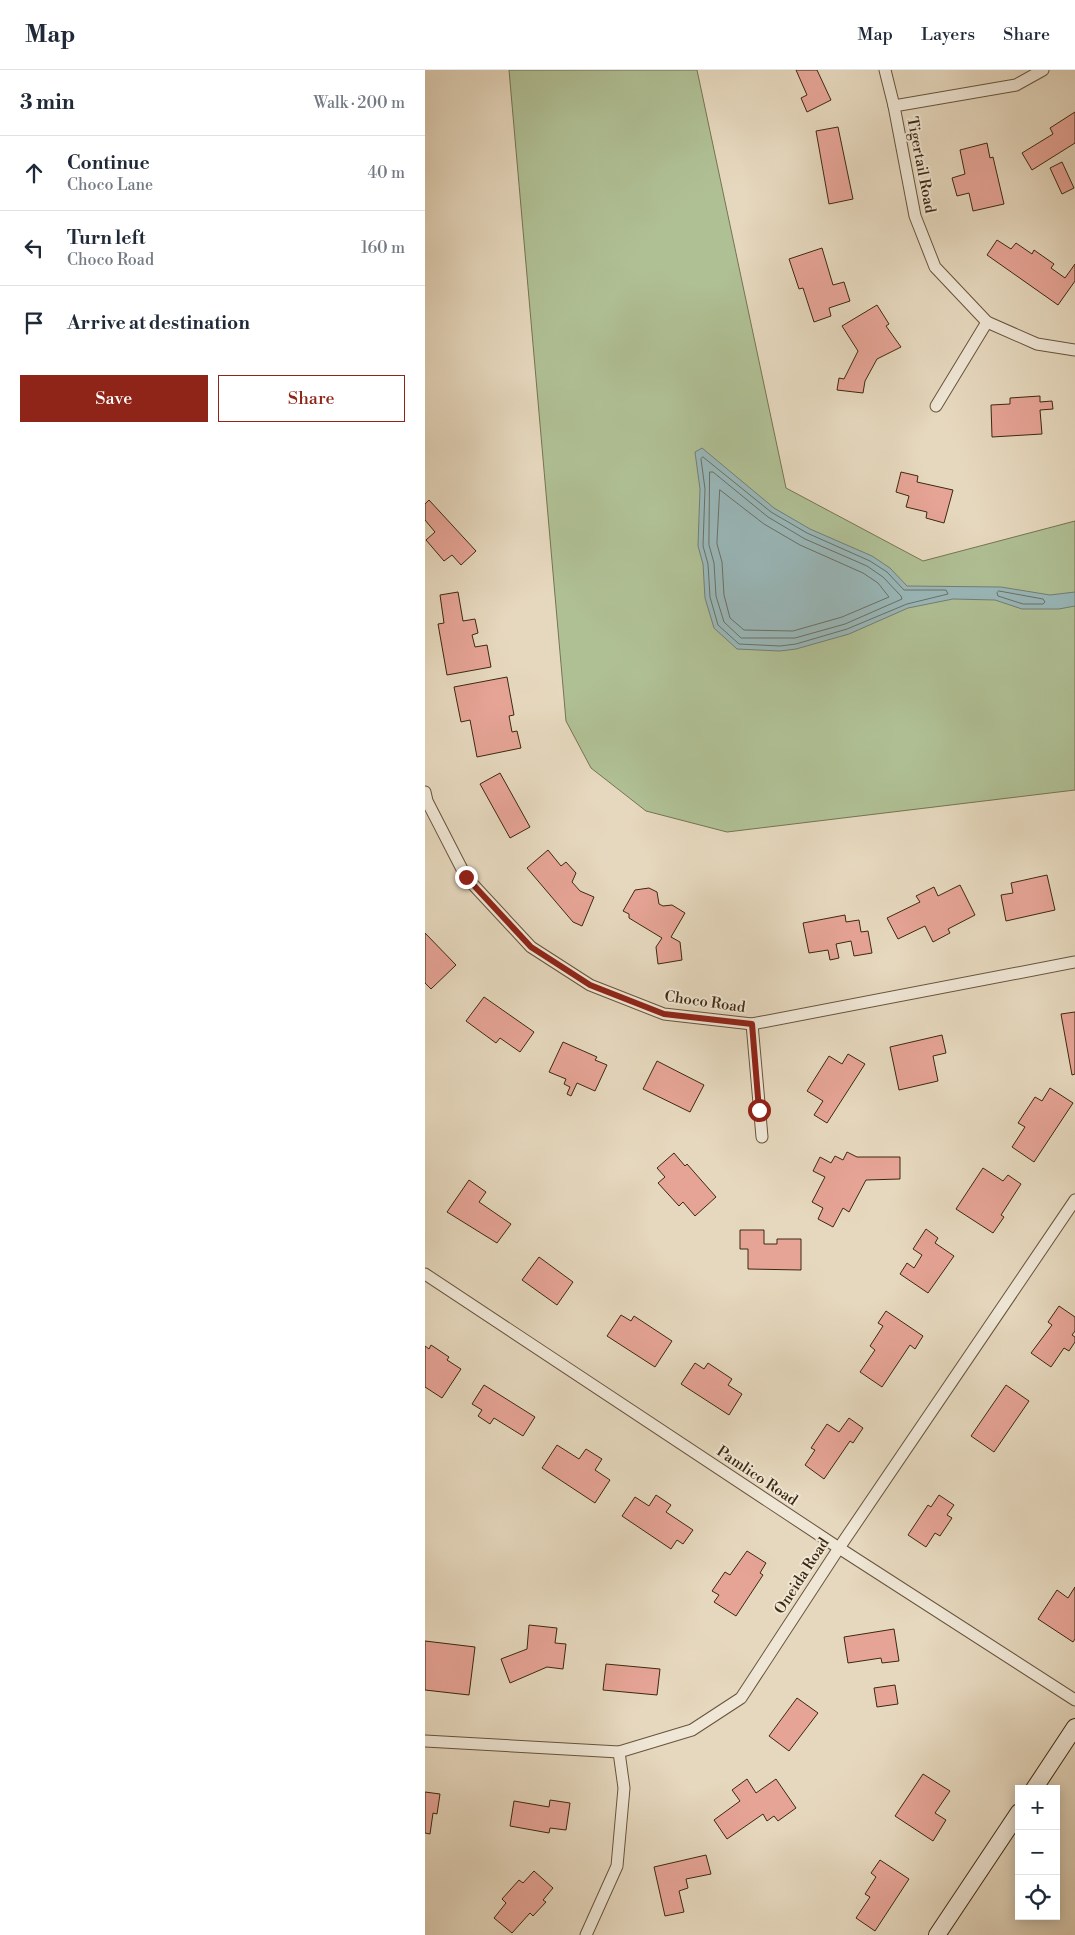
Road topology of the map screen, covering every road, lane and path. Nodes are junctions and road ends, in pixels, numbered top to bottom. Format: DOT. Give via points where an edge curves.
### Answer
graph roads {
  1 [pos="885,70"];
  2 [pos="1043,70"];
  3 [pos="894,106"];
  4 [pos="987,322"];
  5 [pos="1075,350"];
  6 [pos="936,406"];
  7 [pos="425,792"];
  8 [pos="1075,962"];
  9 [pos="752,1024"];
  10 [pos="762,1137"];
  11 [pos="1075,1200"];
  12 [pos="425,1274"];
  13 [pos="839,1548"];
  14 [pos="1075,1700"];
  15 [pos="1075,1727"];
  16 [pos="425,1741"];
  17 [pos="619,1752"];
  18 [pos="1037,1785"];
  19 [pos="1015,1818"];
  20 [pos="586,1935"];
  21 [pos="937,1935"];
  1 -- 3 [label="street, Tigertail Road"];
  2 -- 3 [label="street, Tigertail Road" via="1016,86"];
  3 -- 4 [label="street, Tigertail Road" via="915,216 935,267"];
  4 -- 5 [label="street, Tigertail Road" via="1037,344"];
  4 -- 6 [label="street"];
  7 -- 9 [label="street, Choco Road" via="466,877 531,947 590,985 664,1014"];
  8 -- 9 [label="street, Choco Road"];
  9 -- 10 [label="street"];
  11 -- 13 [label="street, Oneida Road"];
  12 -- 13 [label="street, Pamlico Road"];
  13 -- 14 [label="street, Pamlico Road"];
  13 -- 17 [label="street, Oneida Road" via="741,1698 692,1730"];
  15 -- 18 [label="street"];
  16 -- 17 [label="street, Oneida Road"];
  17 -- 20 [label="street" via="624,1788 617,1866"];
  19 -- 21 [label="street"];
}
